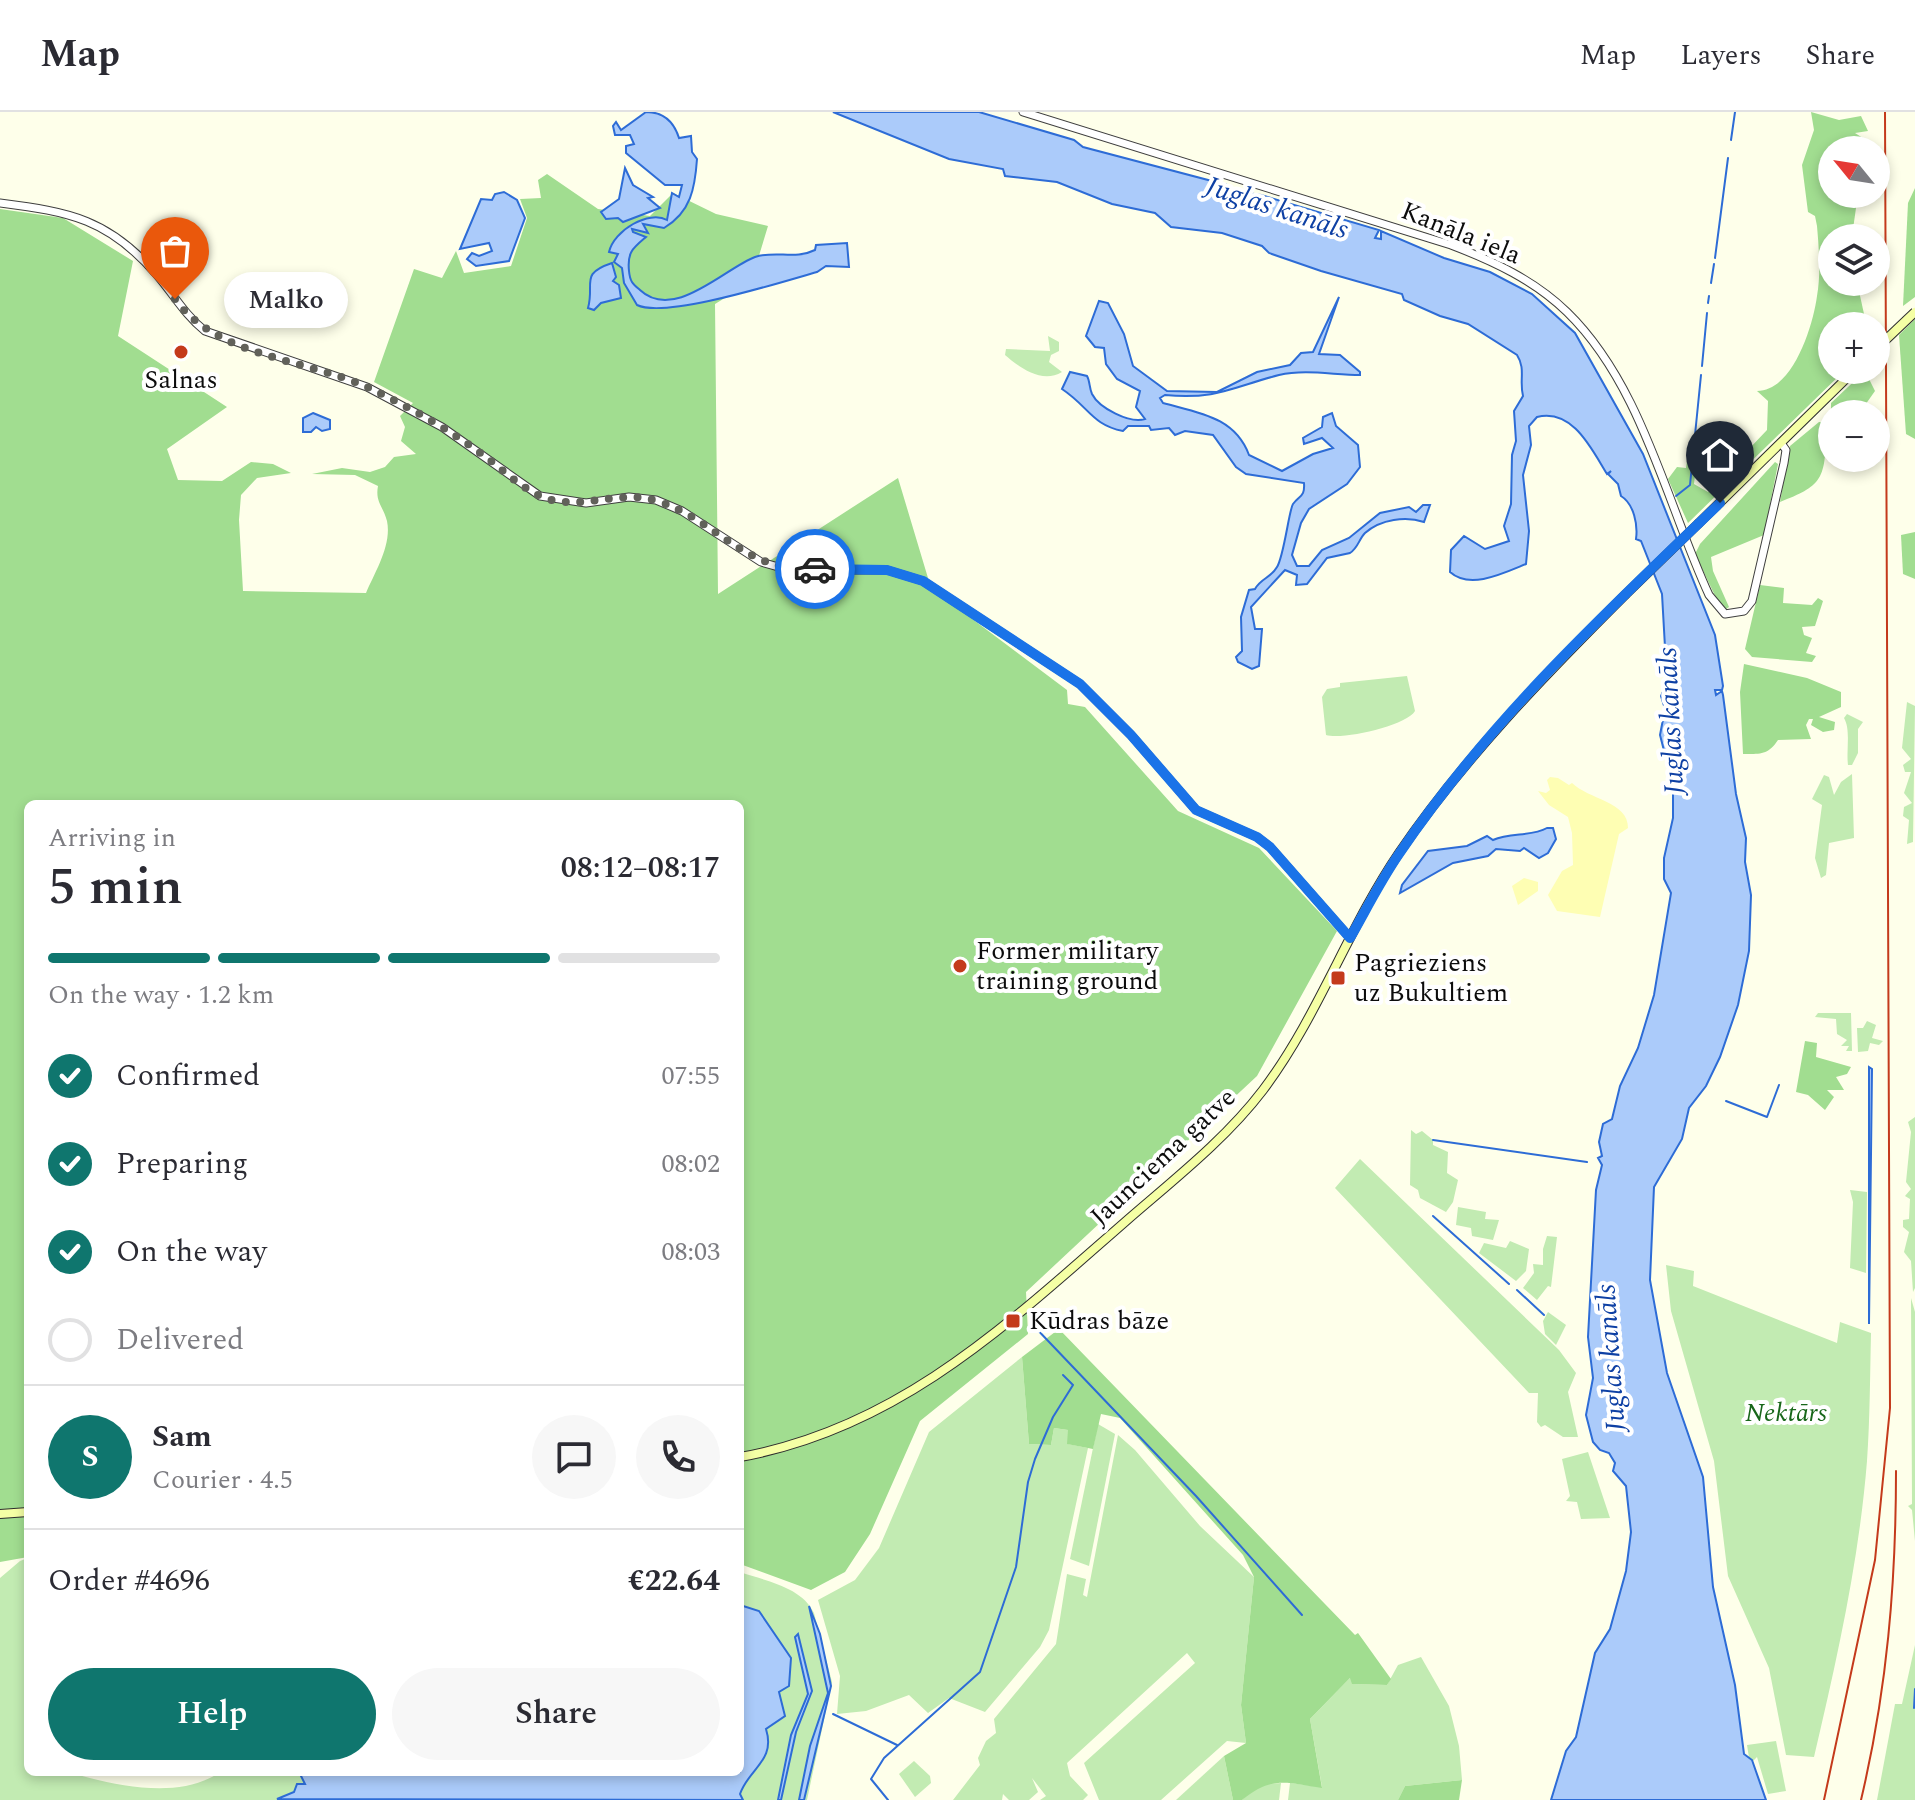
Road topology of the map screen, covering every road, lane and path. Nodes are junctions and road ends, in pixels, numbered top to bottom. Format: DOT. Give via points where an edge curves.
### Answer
graph roads {
  1 [pos="1023,112"];
  2 [pos="0,203"];
  3 [pos="1915,312"];
  4 [pos="1890,336"];
  5 [pos="1841,384"];
  6 [pos="1781,443"];
  7 [pos="1350,938"];
  8 [pos="744,1456"];
  9 [pos="24,1512"];
  10 [pos="0,1514"];
  1 -- 6 [label="street, Kanāla iela" via="1438,241 1537,287 1586,333 1620,386 1715,606 1731,615 1750,606 1784,463"];
  2 -- 7 [label="street" via="91,222 132,250 205,331 313,367 401,405 442,427 540,496 586,503 629,497 656,500 761,562 789,570 887,570 923,581 1080,684 1196,810 1270,847"];
  3 -- 4 [label="main road, bridge"];
  5 -- 6 [label="main road, Jaunciema gatve"];
  6 -- 7 [label="main road, Jaunciema gatve, bridge" via="1503,723 1398,855"];
  7 -- 8 [label="main road, Jaunciema gatve" via="1263,1089 1235,1122 1108,1237 925,1386 864,1419"];
  9 -- 10 [label="main road"];
}
